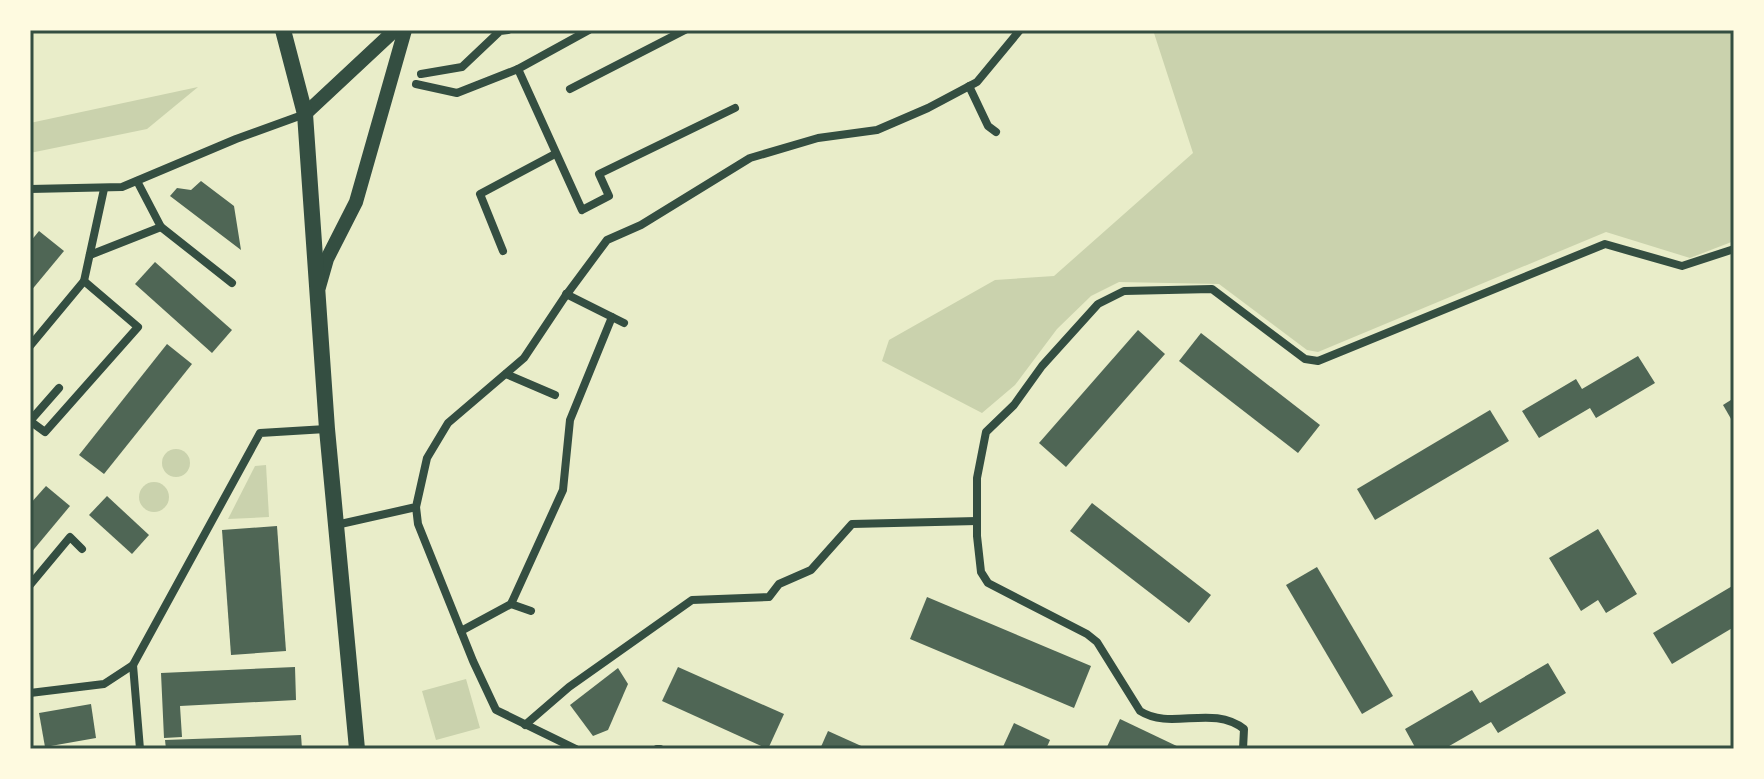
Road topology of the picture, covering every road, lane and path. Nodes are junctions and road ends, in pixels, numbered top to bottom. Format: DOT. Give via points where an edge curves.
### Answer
graph roads {
  1 [pos="283,30"];
  2 [pos="395,30"];
  3 [pos="405,30"];
  4 [pos="508,30"];
  5 [pos="589,30"];
  6 [pos="685,30"];
  7 [pos="1020,30"];
  8 [pos="518,69"];
  9 [pos="421,74"];
  10 [pos="416,84"];
  11 [pos="969,86"];
  12 [pos="570,89"];
  13 [pos="735,108"];
  14 [pos="305,114"];
  15 [pos="996,132"];
  16 [pos="555,154"];
  17 [pos="137,181"];
  18 [pos="30,189"];
  19 [pos="104,189"];
  20 [pos="161,227"];
  21 [pos="1734,249"];
  22 [pos="503,251"];
  23 [pos="90,255"];
  24 [pos="84,281"];
  25 [pos="232,283"];
  26 [pos="317,291"];
  27 [pos="566,294"];
  28 [pos="612,317"];
  29 [pos="624,323"];
  30 [pos="30,346"];
  31 [pos="506,374"];
  32 [pos="59,388"];
  33 [pos="555,395"];
  34 [pos="327,429"];
  35 [pos="416,507"];
  36 [pos="977,521"];
  37 [pos="336,525"];
  38 [pos="82,549"];
  39 [pos="30,585"];
  40 [pos="511,604"];
  41 [pos="531,611"];
  42 [pos="461,631"];
  43 [pos="133,665"];
  44 [pos="30,693"];
  45 [pos="525,725"];
  46 [pos="140,749"];
  47 [pos="357,749"];
  48 [pos="576,749"];
  49 [pos="1243,749"];
  1 -- 14 [label="main road"];
  2 -- 14 [label="main road"];
  3 -- 26 [label="main road" via="356,202 330,250"];
  4 -- 9 [label="street" via="500,31 462,67"];
  5 -- 8 [label="street"];
  6 -- 12 [label="street"];
  7 -- 11 [label="street"];
  8 -- 10 [label="street" via="457,93"];
  8 -- 16 [label="street"];
  11 -- 15 [label="street"];
  11 -- 27 [label="street" via="877,130 818,138 750,158 607,240"];
  13 -- 16 [label="street" via="599,174 609,196 582,210"];
  14 -- 17 [label="street"];
  14 -- 26 [label="main road"];
  16 -- 22 [label="street" via="480,194"];
  17 -- 19 [label="street"];
  17 -- 20 [label="street"];
  18 -- 19 [label="street"];
  19 -- 23 [label="street"];
  20 -- 23 [label="street"];
  20 -- 25 [label="street"];
  21 -- 36 [label="street" via="1682,266 1605,244 1318,361 1305,359 1212,289 1124,291 1098,304 986,432 977,478"];
  23 -- 24 [label="street"];
  24 -- 30 [label="street"];
  24 -- 32 [label="street" via="138,327 45,432 30,421"];
  26 -- 34 [label="main road"];
  27 -- 28 [label="street"];
  27 -- 31 [label="street" via="524,358"];
  28 -- 29 [label="street"];
  28 -- 40 [label="street" via="570,420 563,490"];
  31 -- 33 [label="street"];
  31 -- 35 [label="street" via="448,423 427,458"];
  34 -- 37 [label="main road"];
  34 -- 43 [label="street" via="260,433"];
  35 -- 37 [label="street"];
  35 -- 42 [label="street"];
  36 -- 45 [label="street" via="852,524 811,570 779,584 769,597 692,600 569,687"];
  36 -- 49 [label="street" via="981,572 988,583 1097,642 1140,711 1151,718 1225,718 1244,729"];
  37 -- 47 [label="main road"];
  38 -- 39 [label="street" via="70,537"];
  40 -- 41 [label="street"];
  40 -- 42 [label="street"];
  42 -- 45 [label="street" via="496,710"];
  43 -- 44 [label="street" via="104,684"];
  43 -- 46 [label="street"];
  45 -- 48 [label="street"];
}
